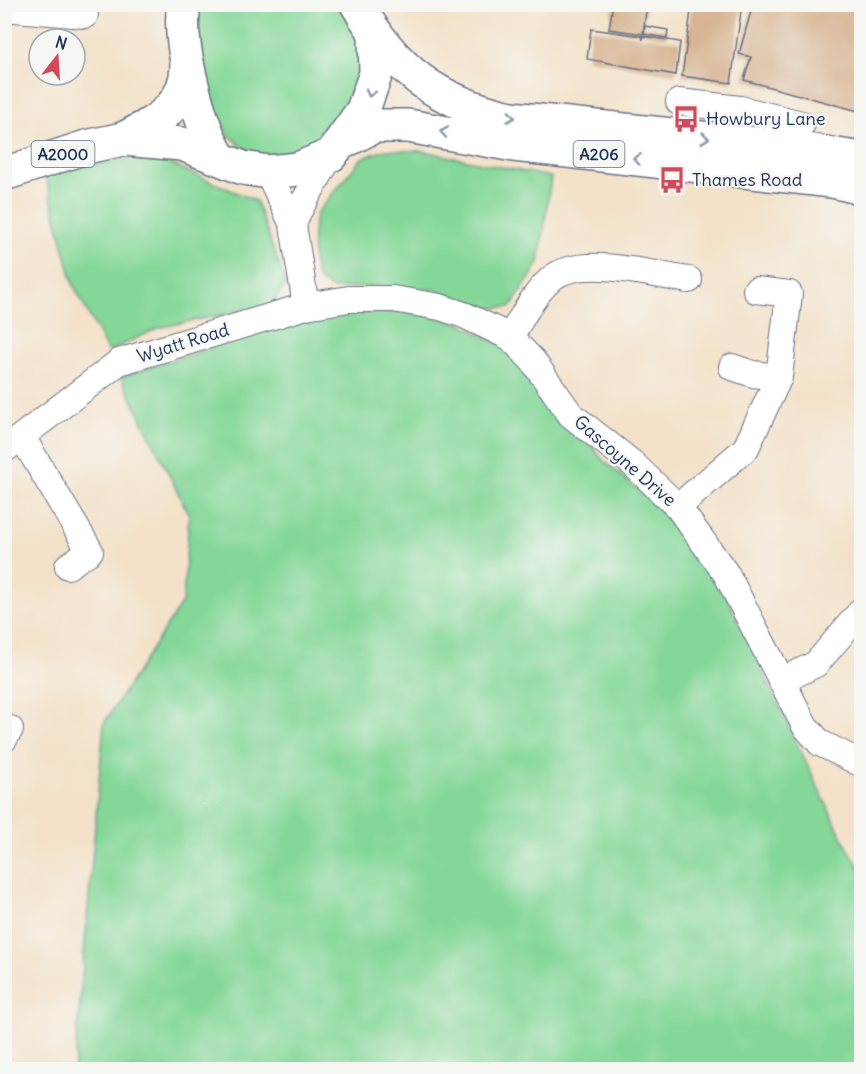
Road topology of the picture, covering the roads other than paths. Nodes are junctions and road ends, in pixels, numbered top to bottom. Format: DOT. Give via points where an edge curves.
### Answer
graph roads {
  1 [pos="357,4"];
  2 [pos="182,7"];
  3 [pos="4,8"];
  4 [pos="85,15"];
  5 [pos="375,35"];
  6 [pos="186,53"];
  7 [pos="680,102"];
  8 [pos="801,126"];
  9 [pos="123,139"];
  10 [pos="336,149"];
  11 [pos="219,157"];
  12 [pos="861,159"];
  13 [pos="268,172"];
  14 [pos="4,174"];
  15 [pos="861,188"];
  16 [pos="293,225"];
  17 [pos="689,280"];
  18 [pos="756,290"];
  19 [pos="306,306"];
  20 [pos="510,337"];
  21 [pos="732,367"];
  22 [pos="779,377"];
  23 [pos="14,444"];
  24 [pos="678,507"];
  25 [pos="68,566"];
  26 [pos="861,610"];
  27 [pos="783,680"];
  28 [pos="4,727"];
  29 [pos="4,739"];
  30 [pos="861,764"];
  1 -- 5 [label="main road"];
  2 -- 6 [label="main road"];
  3 -- 4 [label="street"];
  5 -- 8 [label="main road, A206, one-way" via="417,79 475,110 522,119"];
  5 -- 10 [label="main road, one-way" via="376,73 369,99"];
  6 -- 9 [label="main road, A2000" via="187,79 178,101 157,121"];
  6 -- 11 [label="main road" via="203,123"];
  7 -- 8 [label="street" via="740,109"];
  8 -- 12 [label="main road, A206"];
  9 -- 11 [label="main road, A2000" via="164,141"];
  9 -- 14 [label="main road, A2000"];
  10 -- 13 [label="main road" via="297,169"];
  15 -- 10 [label="main road, A206, one-way" via="832,181 514,145 408,126 374,126"];
  10 -- 16 [label="street"];
  11 -- 13 [label="main road" via="243,168"];
  13 -- 16 [label="street"];
  16 -- 19 [label="street"];
  17 -- 20 [label="street" via="592,267 570,268 543,288"];
  18 -- 22 [label="street" via="789,294"];
  19 -- 20 [label="street, Gascoyne Drive" via="371,298 415,302 464,315"];
  19 -- 23 [label="street, Wyatt Road" via="119,362"];
  20 -- 24 [label="street, Gascoyne Drive" via="571,415 632,463"];
  21 -- 22 [label="street"];
  22 -- 24 [label="street" via="746,448"];
  23 -- 25 [label="street" via="90,551"];
  24 -- 27 [label="street, Gascoyne Drive" via="727,575"];
  26 -- 27 [label="street" via="816,664"];
  27 -- 30 [label="street, Gascoyne Drive" via="805,726 820,743"];
  28 -- 29 [label="street" via="10,729"];
}
